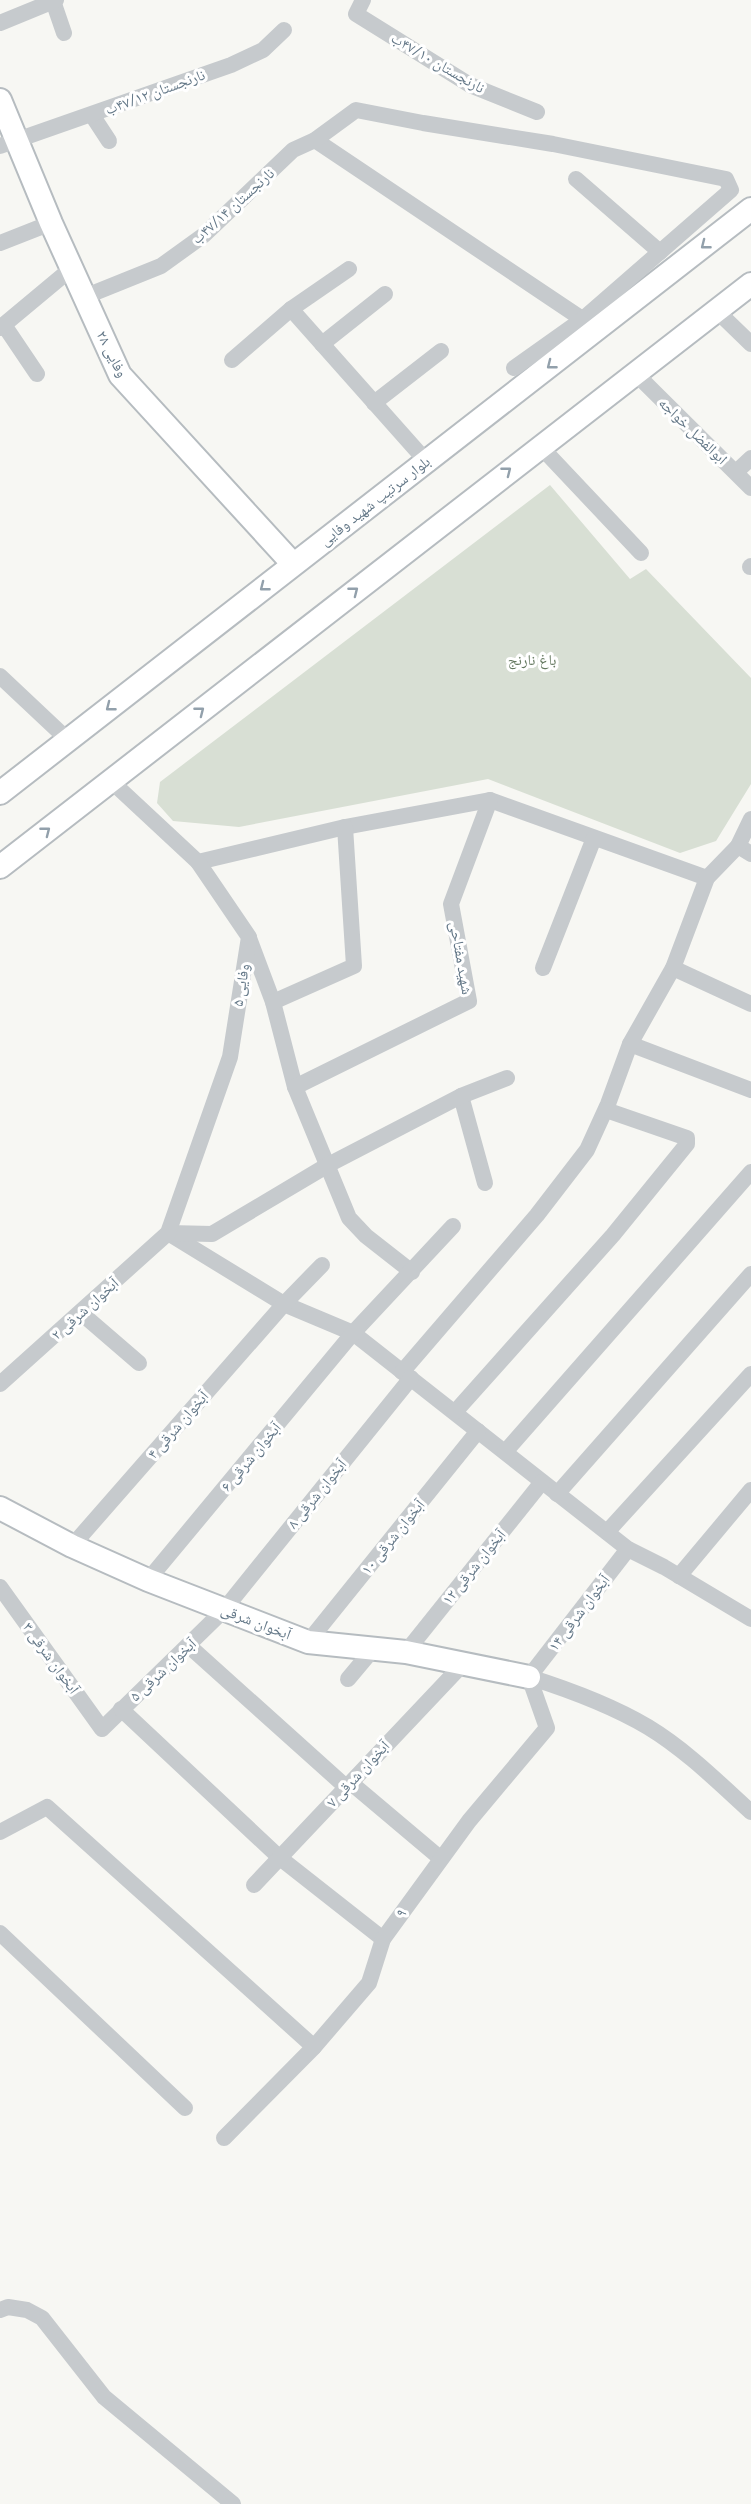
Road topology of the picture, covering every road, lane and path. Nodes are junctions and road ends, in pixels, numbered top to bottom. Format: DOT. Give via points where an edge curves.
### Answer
graph roads {
  1 [pos="54,0"];
  2 [pos="363,0"];
  3 [pos="0,23"];
  4 [pos="284,30"];
  5 [pos="63,33"];
  6 [pos="0,100"];
  7 [pos="537,112"];
  8 [pos="92,115"];
  9 [pos="315,140"];
  10 [pos="109,141"];
  11 [pos="9,143"];
  12 [pos="576,180"];
  13 [pos="751,209"];
  14 [pos="51,224"];
  15 [pos="0,243"];
  16 [pos="660,252"];
  17 [pos="72,268"];
  18 [pos="349,269"];
  19 [pos="751,284"];
  20 [pos="385,294"];
  21 [pos="84,297"];
  22 [pos="291,309"];
  23 [pos="717,311"];
  24 [pos="590,324"];
  25 [pos="2,326"];
  26 [pos="750,342"];
  27 [pos="322,344"];
  28 [pos="441,351"];
  29 [pos="232,360"];
  30 [pos="514,368"];
  31 [pos="37,374"];
  32 [pos="636,374"];
  33 [pos="374,403"];
  34 [pos="540,446"];
  35 [pos="751,458"];
  36 [pos="426,461"];
  37 [pos="736,472"];
  38 [pos="751,488"];
  39 [pos="641,553"];
  40 [pos="293,564"];
  41 [pos="0,676"];
  42 [pos="68,740"];
  43 [pos="111,781"];
  44 [pos="0,793"];
  45 [pos="490,800"];
  46 [pos="751,819"];
  47 [pos="345,827"];
  48 [pos="594,838"];
  49 [pos="744,850"];
  50 [pos="198,862"];
  51 [pos="0,867"];
  52 [pos="707,878"];
  53 [pos="249,937"];
  54 [pos="543,968"];
  55 [pos="673,968"];
  56 [pos="273,1002"];
  57 [pos="751,1004"];
  58 [pos="630,1044"];
  59 [pos="507,1078"];
  60 [pos="295,1087"];
  61 [pos="751,1090"];
  62 [pos="461,1096"];
  63 [pos="606,1110"];
  64 [pos="328,1165"];
  65 [pos="751,1172"];
  66 [pos="485,1183"];
  67 [pos="453,1226"];
  68 [pos="168,1233"];
  69 [pos="322,1264"];
  70 [pos="412,1272"];
  71 [pos="748,1282"];
  72 [pos="284,1304"];
  73 [pos="81,1313"];
  74 [pos="353,1333"];
  75 [pos="139,1363"];
  76 [pos="751,1374"];
  77 [pos="407,1375"];
  78 [pos="0,1384"];
  79 [pos="454,1412"];
  80 [pos="478,1431"];
  81 [pos="505,1452"];
  82 [pos="542,1482"];
  83 [pos="751,1490"];
  84 [pos="557,1494"];
  85 [pos="0,1508"];
  86 [pos="607,1533"];
  87 [pos="72,1546"];
  88 [pos="628,1549"];
  89 [pos="679,1576"];
  90 [pos="148,1580"];
  91 [pos="0,1587"];
  92 [pos="223,1611"];
  93 [pos="751,1619"];
  94 [pos="308,1642"];
  95 [pos="189,1646"];
  96 [pos="374,1648"];
  97 [pos="406,1652"];
  98 [pos="463,1664"];
  99 [pos="529,1677"];
  100 [pos="348,1679"];
  101 [pos="121,1709"];
  102 [pos="102,1729"];
  103 [pos="348,1785"];
  104 [pos="751,1812"];
  105 [pos="0,1832"];
  106 [pos="280,1858"];
  107 [pos="441,1858"];
  108 [pos="254,1885"];
  109 [pos="0,1933"];
  110 [pos="383,1939"];
  111 [pos="314,2046"];
  112 [pos="185,2108"];
  113 [pos="225,2138"];
  114 [pos="0,2310"];
  115 [pos="233,2504"];
  1 -- 3 [label="street"];
  1 -- 5 [label="street"];
  2 -- 7 [label="street, نارنجستان ۴۷/۱۰ب" via="356,14 365,20 470,85"];
  4 -- 8 [label="street, نارنجستان ۴۷/۱۲ب" via="263,50 231,65"];
  6 -- 11 [label="main road, وفایی ۲۸"];
  8 -- 10 [label="street"];
  8 -- 11 [label="street, نارنجستان ۴۷/۱۲ب"];
  9 -- 16 [label="street, نارنجستان ۴۷/۱۴ب" via="356,110 726,179 731,190"];
  9 -- 21 [label="street, نارنجستان ۴۷/۱۴ب" via="293,150 204,235 161,266"];
  9 -- 24 [label="street"];
  11 -- 14 [label="main road, وفایی ۲۸"];
  12 -- 16 [label="street"];
  13 -- 24 [label="main road, بلوار سرتیپ شهید وفایی, one-way"];
  14 -- 15 [label="street"];
  14 -- 17 [label="main road, وفایی ۲۸"];
  16 -- 24 [label="street"];
  17 -- 21 [label="main road, وفایی ۲۸"];
  17 -- 25 [label="street"];
  18 -- 22 [label="street"];
  19 -- 23 [label="main road"];
  20 -- 27 [label="street"];
  21 -- 40 [label="main road, وفایی ۲۸" via="120,375"];
  22 -- 27 [label="street"];
  22 -- 29 [label="street"];
  23 -- 26 [label="street"];
  23 -- 32 [label="main road"];
  24 -- 30 [label="street"];
  24 -- 36 [label="main road, بلوار سرتیپ شهید وفایی, one-way"];
  25 -- 31 [label="street"];
  27 -- 33 [label="street"];
  28 -- 33 [label="street"];
  32 -- 34 [label="main road"];
  32 -- 37 [label="street, ابوالفضل خواجه"];
  33 -- 36 [label="street"];
  34 -- 39 [label="street"];
  43 -- 34 [label="main road, one-way"];
  35 -- 37 [label="street"];
  36 -- 40 [label="main road, بلوار سرتیپ شهید وفایی"];
  37 -- 38 [label="street, ابوالفضل خواجه"];
  40 -- 42 [label="main road, بلوار سرتیپ شهید وفایی, one-way"];
  41 -- 42 [label="street"];
  42 -- 44 [label="main road, بلوار سرتیپ شهید وفایی"];
  43 -- 50 [label="street"];
  51 -- 43 [label="main road, one-way"];
  45 -- 47 [label="street"];
  45 -- 48 [label="street"];
  45 -- 60 [label="street, شهید مفتاحی" via="451,904 469,1001"];
  46 -- 49 [label="street"];
  47 -- 50 [label="street"];
  47 -- 56 [label="street" via="354,966"];
  48 -- 52 [label="street"];
  48 -- 54 [label="street"];
  49 -- 52 [label="street"];
  50 -- 53 [label="street"];
  52 -- 55 [label="street, آبخوان شرقی ۸"];
  53 -- 56 [label="street"];
  53 -- 68 [label="street, وفایی ۵" via="230,1057"];
  55 -- 57 [label="street"];
  55 -- 58 [label="street, آبخوان شرقی ۸"];
  56 -- 60 [label="street"];
  58 -- 61 [label="street"];
  58 -- 63 [label="street, آبخوان شرقی ۸"];
  59 -- 62 [label="street"];
  60 -- 64 [label="street"];
  62 -- 64 [label="street"];
  62 -- 66 [label="street"];
  63 -- 77 [label="street, آبخوان شرقی ۸" via="587,1150"];
  63 -- 79 [label="street" via="687,1138 687,1144 614,1235"];
  64 -- 68 [label="street" via="212,1234"];
  64 -- 70 [label="street" via="349,1218"];
  65 -- 81 [label="street"];
  67 -- 70 [label="street, آبخوان شرقی ۶"];
  68 -- 72 [label="street"];
  68 -- 73 [label="street, آبخوان شرقی ۲"];
  69 -- 72 [label="street, آبخوان شرقی ۴"];
  70 -- 74 [label="street, آبخوان شرقی ۶"];
  71 -- 84 [label="street"];
  72 -- 74 [label="street"];
  72 -- 87 [label="street, آبخوان شرقی ۴"];
  73 -- 75 [label="street"];
  73 -- 78 [label="street, آبخوان شرقی ۲"];
  74 -- 77 [label="street"];
  74 -- 90 [label="street, آبخوان شرقی ۶"];
  76 -- 86 [label="street"];
  77 -- 79 [label="street"];
  77 -- 92 [label="street, آبخوان شرقی ۸"];
  79 -- 80 [label="street"];
  80 -- 81 [label="street"];
  80 -- 94 [label="street, آبخوان شرقی ۱۰"];
  81 -- 82 [label="street"];
  82 -- 84 [label="street"];
  82 -- 97 [label="street, آبخوان شرقی ۱۲"];
  83 -- 89 [label="street"];
  84 -- 86 [label="street"];
  85 -- 87 [label="main road, آبخوان شرقی"];
  86 -- 88 [label="street"];
  87 -- 90 [label="main road, آبخوان شرقی"];
  88 -- 89 [label="street"];
  88 -- 99 [label="street, آبخوان شرقی ۱۴"];
  89 -- 93 [label="street"];
  90 -- 92 [label="main road, آبخوان شرقی"];
  91 -- 102 [label="street, آبخوان شرقی ۳"];
  92 -- 94 [label="main road, آبخوان شرقی"];
  92 -- 95 [label="street, آبخوان شرقی ۵"];
  94 -- 96 [label="main road, آبخوان شرقی"];
  95 -- 101 [label="street, آبخوان شرقی ۵"];
  95 -- 103 [label="street"];
  96 -- 97 [label="main road, آبخوان شرقی"];
  96 -- 100 [label="street"];
  97 -- 98 [label="main road, آبخوان شرقی"];
  98 -- 99 [label="main road, آبخوان شرقی"];
  98 -- 103 [label="street, آبخوان شرقی ۷"];
  99 -- 104 [label="street" via="580,1693 649,1727"];
  99 -- 107 [label="street, ۹" via="547,1728"];
  101 -- 102 [label="street, آبخوان شرقی ۵"];
  101 -- 106 [label="street"];
  103 -- 106 [label="street, آبخوان شرقی ۷"];
  103 -- 107 [label="street"];
  105 -- 111 [label="street" via="47,1807"];
  106 -- 108 [label="street, آبخوان شرقی ۷"];
  106 -- 110 [label="street"];
  107 -- 110 [label="street, ۹"];
  109 -- 112 [label="street"];
  110 -- 111 [label="street, ۹" via="369,1983"];
  111 -- 113 [label="street, ۹"];
  114 -- 115 [label="street" via="27,2310 42,2318 104,2397"];
}
